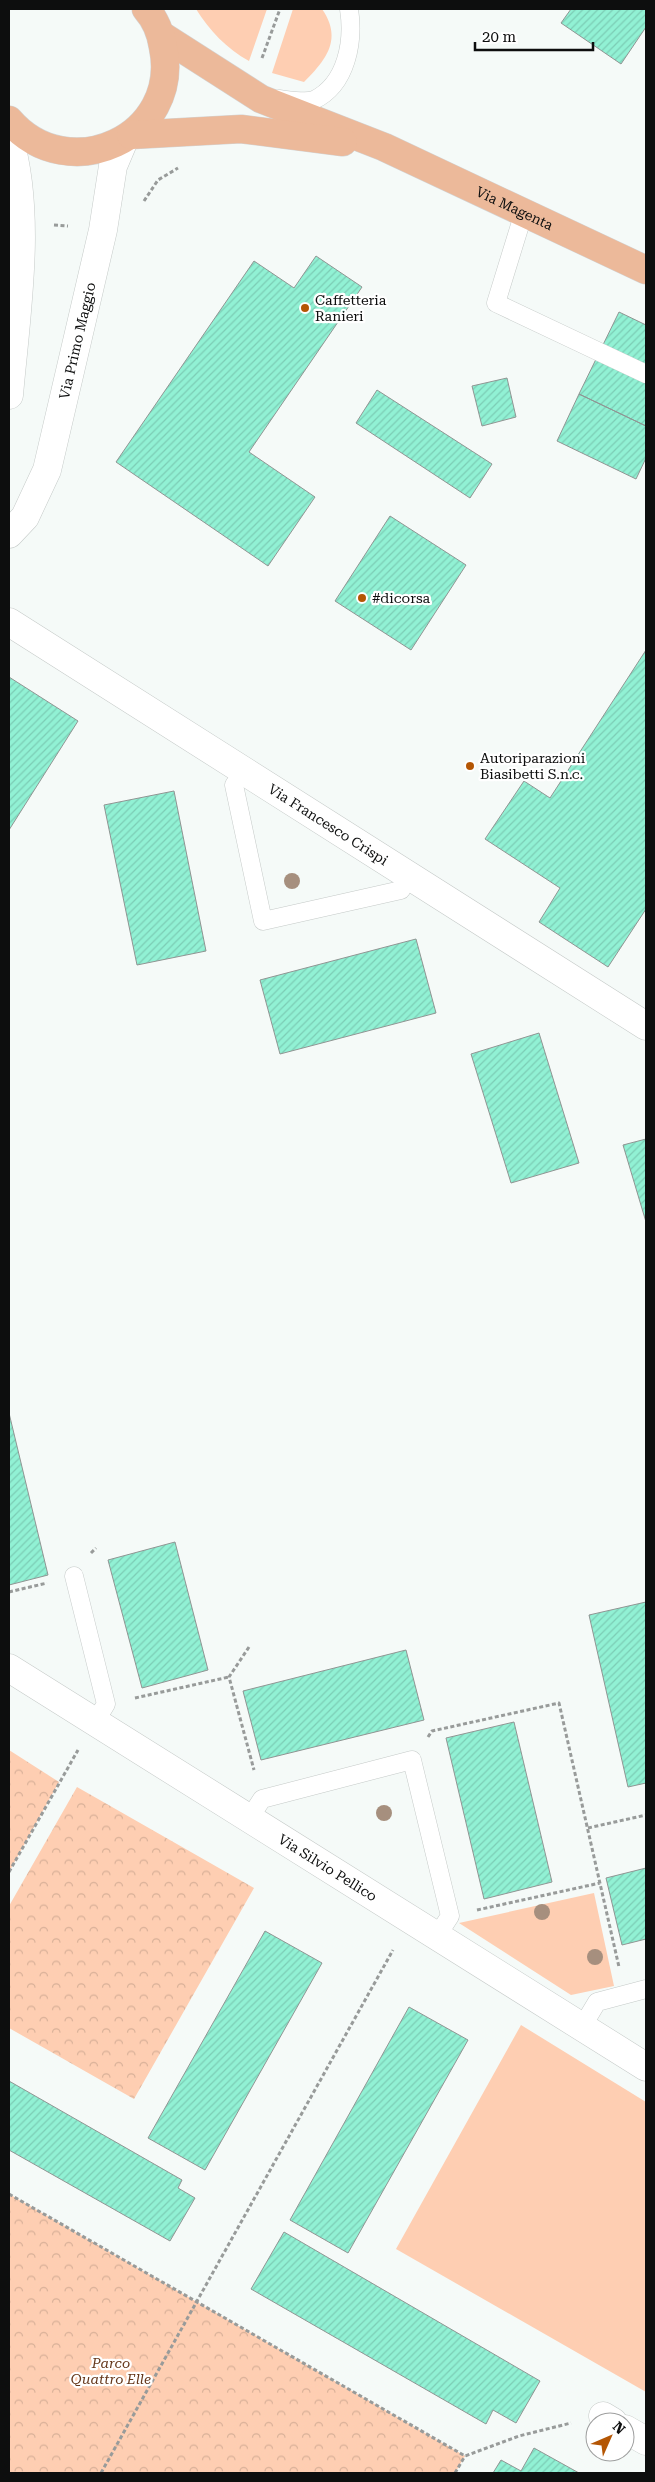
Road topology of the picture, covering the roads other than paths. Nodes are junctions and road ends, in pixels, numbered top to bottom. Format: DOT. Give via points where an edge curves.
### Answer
graph roads {
  1 [pos="146,9"];
  2 [pos="349,9"];
  3 [pos="161,35"];
  4 [pos="261,99"];
  5 [pos="9,120"];
  6 [pos="127,137"];
  7 [pos="9,138"];
  8 [pos="384,147"];
  9 [pos="524,212"];
  10 [pos="646,270"];
  11 [pos="646,374"];
  12 [pos="9,395"];
  13 [pos="9,534"];
  14 [pos="9,622"];
  15 [pos="244,771"];
  16 [pos="409,876"];
  17 [pos="646,1026"];
  18 [pos="74,1576"];
  19 [pos="9,1668"];
  20 [pos="100,1713"];
  21 [pos="256,1809"];
  22 [pos="443,1926"];
  23 [pos="646,1989"];
  24 [pos="582,2027"];
  25 [pos="646,2067"];
  26 [pos="635,2434"];
  27 [pos="646,2440"];
  1 -- 3 [label="main road"];
  2 -- 4 [label="lane" via="352,35 346,64 332,85 313,100"];
  3 -- 4 [label="main road, Via Magenta"];
  3 -- 6 [label="main road" via="165,79 146,120"];
  4 -- 8 [label="main road, Via Magenta"];
  5 -- 6 [label="main road" via="19,132 44,146 70,153 98,151"];
  6 -- 8 [label="main road, Via Magenta" via="241,129"];
  6 -- 13 [label="street, Via Primo Maggio" via="113,166 103,230 47,470 24,517"];
  7 -- 12 [label="street" via="17,166 22,221"];
  8 -- 9 [label="main road, Via Magenta"];
  9 -- 10 [label="main road, Via Magenta"];
  9 -- 11 [label="lane" via="496,304"];
  14 -- 15 [label="street, Via Francesco Crispi"];
  15 -- 16 [label="street, Via Francesco Crispi"];
  15 -- 16 [label="lane" via="234,785 263,921 401,890"];
  16 -- 17 [label="street, Via Francesco Crispi"];
  18 -- 20 [label="lane"];
  19 -- 20 [label="street, Via Silvio Pellico"];
  20 -- 21 [label="street, Via Silvio Pellico"];
  21 -- 22 [label="street, Via Silvio Pellico" via="410,1920"];
  21 -- 22 [label="lane" via="412,1760"];
  22 -- 24 [label="street, Via Silvio Pellico"];
  23 -- 24 [label="lane" via="597,2002"];
  24 -- 25 [label="street, Via Silvio Pellico"];
  26 -- 27 [label="street"];
}
